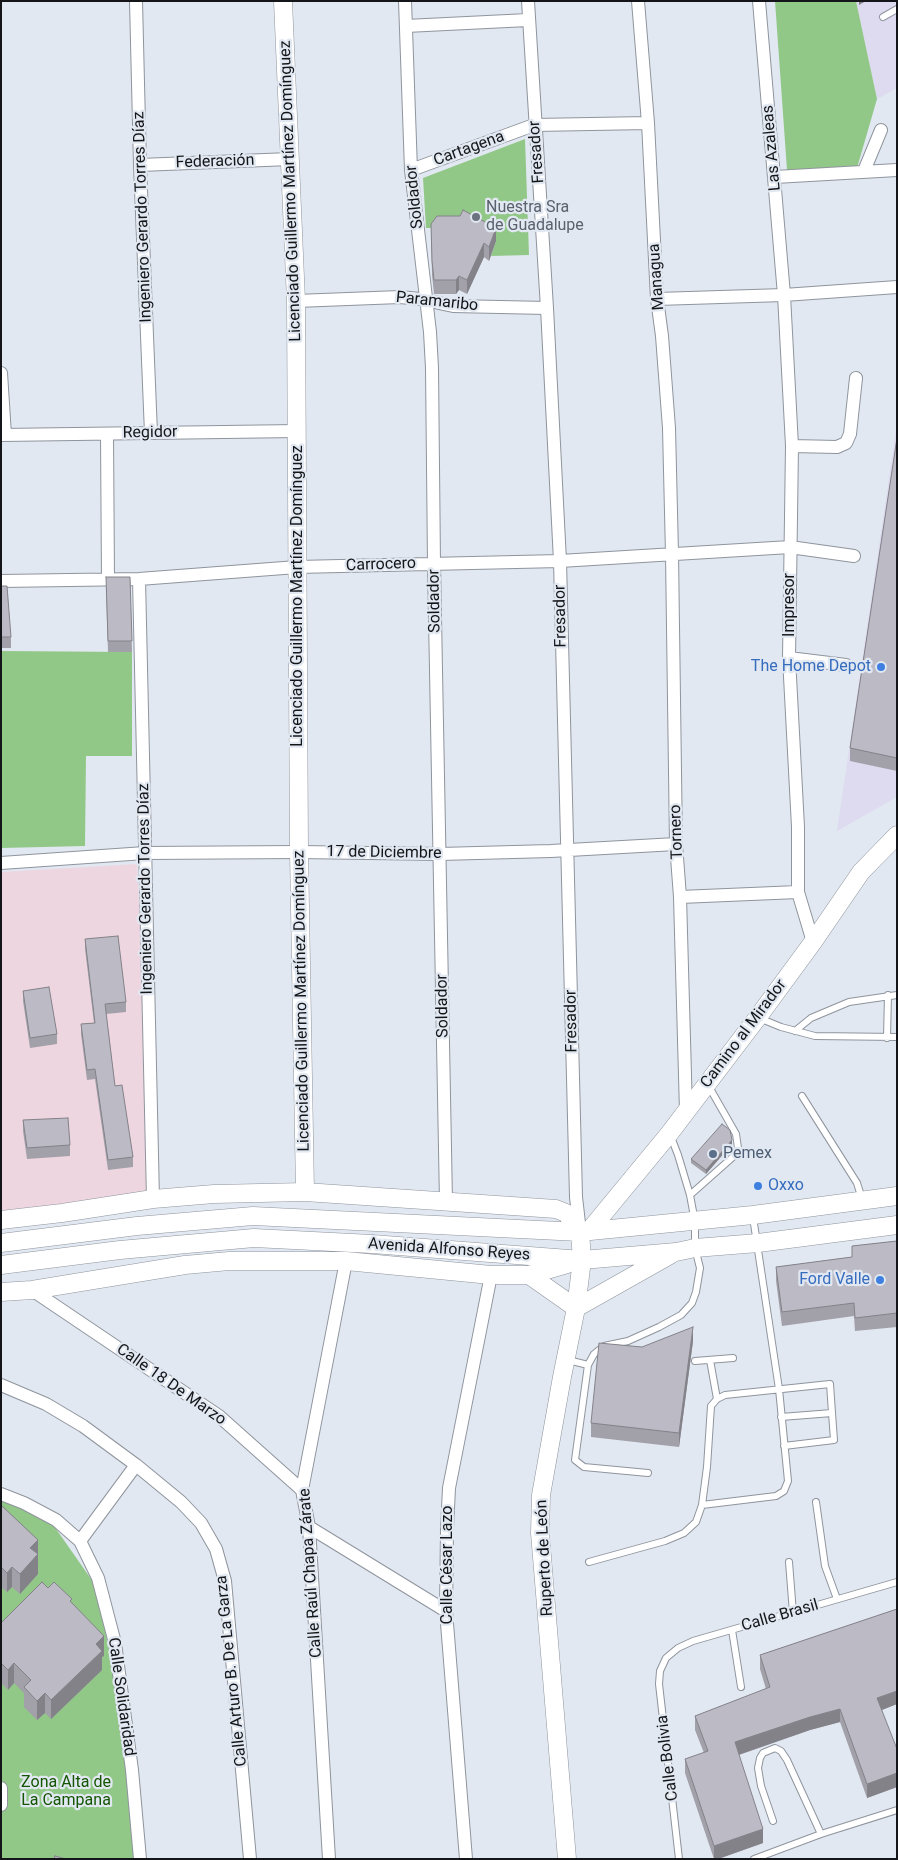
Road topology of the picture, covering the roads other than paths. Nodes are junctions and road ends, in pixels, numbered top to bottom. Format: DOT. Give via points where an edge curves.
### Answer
graph roads {
  1 [pos="136,1"];
  2 [pos="283,1"];
  3 [pos="405,1"];
  4 [pos="528,1"];
  5 [pos="638,1"];
  6 [pos="758,1"];
  7 [pos="897,9"];
  8 [pos="883,17"];
  9 [pos="528,20"];
  10 [pos="406,26"];
  11 [pos="648,123"];
  12 [pos="534,125"];
  13 [pos="882,130"];
  14 [pos="290,159"];
  15 [pos="140,165"];
  16 [pos="411,170"];
  17 [pos="897,170"];
  18 [pos="864,171"];
  19 [pos="775,177"];
  20 [pos="897,287"];
  21 [pos="784,295"];
  22 [pos="658,299"];
  23 [pos="426,300"];
  24 [pos="296,301"];
  25 [pos="547,308"];
  26 [pos="1,373"];
  27 [pos="856,378"];
  28 [pos="298,430"];
  29 [pos="151,433"];
  30 [pos="107,434"];
  31 [pos="3,435"];
  32 [pos="792,446"];
  33 [pos="790,547"];
  34 [pos="672,554"];
  35 [pos="854,556"];
  36 [pos="560,561"];
  37 [pos="434,564"];
  38 [pos="297,568"];
  39 [pos="139,579"];
  40 [pos="108,580"];
  41 [pos="1,581"];
  42 [pos="789,658"];
  43 [pos="846,666"];
  44 [pos="897,835"];
  45 [pos="676,844"];
  46 [pos="567,850"];
  47 [pos="299,852"];
  48 [pos="146,853"];
  49 [pos="440,854"];
  50 [pos="1,863"];
  51 [pos="798,892"];
  52 [pos="680,897"];
  53 [pos="813,942"];
  54 [pos="888,995"];
  55 [pos="897,995"];
  56 [pos="758,1017"];
  57 [pos="795,1031"];
  58 [pos="887,1038"];
  59 [pos="897,1038"];
  60 [pos="707,1083"];
  61 [pos="802,1096"];
  62 [pos="686,1111"];
  63 [pos="669,1134"];
  64 [pos="305,1192"];
  65 [pos="214,1194"];
  66 [pos="690,1195"];
  67 [pos="897,1196"];
  68 [pos="153,1200"];
  69 [pos="863,1200"];
  70 [pos="446,1202"];
  71 [pos="753,1215"];
  72 [pos="1,1220"];
  73 [pos="695,1222"];
  74 [pos="897,1225"];
  75 [pos="137,1226"];
  76 [pos="585,1231"];
  77 [pos="1,1243"];
  78 [pos="758,1243"];
  79 [pos="157,1246"];
  80 [pos="695,1248"];
  81 [pos="676,1252"];
  82 [pos="582,1260"];
  83 [pos="229,1261"];
  84 [pos="346,1261"];
  85 [pos="1,1265"];
  86 [pos="529,1275"];
  87 [pos="491,1276"];
  88 [pos="32,1290"];
  89 [pos="1,1292"];
  90 [pos="576,1308"];
  91 [pos="733,1358"];
  92 [pos="566,1359"];
  93 [pos="710,1360"];
  94 [pos="696,1361"];
  95 [pos="588,1365"];
  96 [pos="1,1385"];
  97 [pos="779,1389"];
  98 [pos="717,1399"];
  99 [pos="832,1413"];
  100 [pos="781,1417"];
  101 [pos="784,1446"];
  102 [pos="136,1465"];
  103 [pos="648,1473"];
  104 [pos="302,1490"];
  105 [pos="1,1494"];
  106 [pos="816,1502"];
  107 [pos="702,1505"];
  108 [pos="309,1527"];
  109 [pos="80,1541"];
  110 [pos="589,1562"];
  111 [pos="789,1562"];
  112 [pos="897,1582"];
  113 [pos="837,1600"];
  114 [pos="446,1611"];
  115 [pos="793,1613"];
  116 [pos="732,1630"];
  117 [pos="666,1658"];
  118 [pos="741,1687"];
  119 [pos="1,1788"];
  120 [pos="1,1805"];
  121 [pos="897,1810"];
  122 [pos="773,1821"];
  123 [pos="821,1834"];
  124 [pos="140,1859"];
  125 [pos="250,1859"];
  126 [pos="330,1859"];
  127 [pos="466,1859"];
  128 [pos="567,1859"];
  129 [pos="680,1859"];
  130 [pos="754,1859"];
  1 -- 15 [label="street, Ingeniero Gerardo Torres Díaz"];
  2 -- 14 [label="street, Licenciado Guillermo Martínez Domínguez"];
  3 -- 10 [label="street, Soldador"];
  4 -- 9 [label="street, Fresador"];
  5 -- 11 [label="street, Managua"];
  6 -- 19 [label="street, Las Azaleas"];
  7 -- 8 [label="lane"];
  9 -- 10 [label="street"];
  9 -- 12 [label="street, Fresador"];
  10 -- 16 [label="street, Soldador"];
  11 -- 12 [label="street, Cartagena"];
  11 -- 22 [label="street, Managua"];
  12 -- 16 [label="street, Cartagena"];
  12 -- 25 [label="street, Fresador"];
  13 -- 18 [label="street"];
  14 -- 15 [label="street, Federación"];
  14 -- 24 [label="street, Licenciado Guillermo Martínez Domínguez"];
  15 -- 29 [label="street, Ingeniero Gerardo Torres Díaz"];
  16 -- 23 [label="street, Soldador"];
  17 -- 18 [label="street"];
  18 -- 19 [label="street"];
  19 -- 21 [label="street, Las Azaleas"];
  20 -- 21 [label="street"];
  21 -- 22 [label="street"];
  21 -- 32 [label="street, Impresor"];
  22 -- 34 [label="street, Managua" via="667,390"];
  23 -- 24 [label="street, Paramaribo" via="400,297"];
  23 -- 25 [label="street, Paramaribo" via="453,306"];
  23 -- 37 [label="street, Soldador" via="432,368"];
  24 -- 28 [label="street, Licenciado Guillermo Martínez Domínguez"];
  25 -- 36 [label="street, Fresador"];
  26 -- 31 [label="street"];
  27 -- 32 [label="street" via="850,434 846,443 838,447"];
  28 -- 29 [label="street, Regidor"];
  28 -- 38 [label="street, Licenciado Guillermo Martínez Domínguez"];
  29 -- 30 [label="street, Regidor"];
  30 -- 31 [label="street, Regidor"];
  30 -- 40 [label="street"];
  32 -- 33 [label="street, Impresor"];
  33 -- 34 [label="street, Carrocero"];
  33 -- 35 [label="street, Carrocero"];
  33 -- 42 [label="street, Impresor"];
  34 -- 36 [label="street, Carrocero"];
  34 -- 45 [label="street, Tornero"];
  36 -- 37 [label="street, Carrocero"];
  36 -- 46 [label="street, Fresador"];
  37 -- 38 [label="street, Carrocero"];
  37 -- 49 [label="street, Soldador"];
  38 -- 39 [label="street, Carrocero"];
  38 -- 47 [label="street, Licenciado Guillermo Martínez Domínguez"];
  39 -- 40 [label="street, Carrocero"];
  39 -- 48 [label="street, Ingeniero Gerardo Torres Díaz"];
  40 -- 41 [label="street, Carrocero"];
  42 -- 43 [label="street"];
  42 -- 51 [label="street, Impresor"];
  44 -- 53 [label="street, Camino al Mirador" via="861,872"];
  45 -- 46 [label="street, 17 de Diciembre"];
  45 -- 52 [label="street, Tornero"];
  46 -- 49 [label="street, 17 de Diciembre"];
  46 -- 76 [label="street, Fresador" via="576,1197"];
  47 -- 48 [label="street, 17 de Diciembre"];
  47 -- 49 [label="street, 17 de Diciembre"];
  47 -- 64 [label="street, Licenciado Guillermo Martínez Domínguez"];
  48 -- 50 [label="street, 17 de Diciembre"];
  48 -- 68 [label="street, Ingeniero Gerardo Torres Díaz"];
  49 -- 70 [label="street, Soldador"];
  51 -- 52 [label="street"];
  51 -- 53 [label="street, Impresor"];
  52 -- 62 [label="street, Tornero"];
  53 -- 56 [label="street, Camino al Mirador"];
  54 -- 55 [label="lane"];
  54 -- 57 [label="lane" via="830,1009"];
  54 -- 58 [label="lane"];
  56 -- 57 [label="lane"];
  56 -- 60 [label="street, Camino al Mirador"];
  57 -- 58 [label="lane" via="815,1036"];
  58 -- 59 [label="lane"];
  60 -- 62 [label="street, Camino al Mirador"];
  60 -- 66 [label="lane" via="736,1134 738,1148 734,1156"];
  61 -- 69 [label="lane" via="857,1183"];
  62 -- 63 [label="street, Camino al Mirador"];
  63 -- 66 [label="lane"];
  63 -- 76 [label="street, Camino al Mirador"];
  64 -- 65 [label="street"];
  64 -- 70 [label="street"];
  65 -- 68 [label="street"];
  65 -- 75 [label="street"];
  66 -- 73 [label="lane"];
  67 -- 69 [label="street, Avenida Alfonso Reyes"];
  68 -- 72 [label="street"];
  69 -- 71 [label="street, Avenida Alfonso Reyes"];
  70 -- 76 [label="street" via="556,1209 566,1213"];
  71 -- 73 [label="street, Avenida Alfonso Reyes"];
  71 -- 78 [label="lane"];
  73 -- 76 [label="street, Avenida Alfonso Reyes"];
  73 -- 80 [label="lane"];
  74 -- 78 [label="street, Avenida Alfonso Reyes"];
  75 -- 76 [label="street, Avenida Alfonso Reyes" via="253,1216"];
  75 -- 77 [label="street, Avenida Alfonso Reyes"];
  76 -- 82 [label="street, Ruperto de León"];
  78 -- 80 [label="street, Avenida Alfonso Reyes"];
  78 -- 97 [label="lane"];
  79 -- 82 [label="street, Avenida Alfonso Reyes" via="254,1238"];
  79 -- 83 [label="street"];
  79 -- 85 [label="street, Avenida Alfonso Reyes"];
  80 -- 81 [label="street, Avenida Alfonso Reyes"];
  80 -- 95 [label="lane" via="700,1268 692,1303 681,1315 659,1327 628,1341 604,1346"];
  81 -- 82 [label="street, Avenida Alfonso Reyes"];
  81 -- 90 [label="street"];
  82 -- 86 [label="street"];
  82 -- 90 [label="street, Ruperto de León"];
  83 -- 84 [label="street"];
  83 -- 88 [label="street"];
  84 -- 87 [label="street"];
  84 -- 104 [label="street, Calle Raúl Chapa Zárate"];
  86 -- 87 [label="street"];
  86 -- 90 [label="street"];
  87 -- 114 [label="street, Calle César Lazo" via="449,1488"];
  88 -- 89 [label="street"];
  88 -- 104 [label="street, Calle 18 De Marzo" via="219,1416"];
  90 -- 92 [label="street, Ruperto de León"];
  91 -- 93 [label="lane"];
  92 -- 95 [label="lane"];
  92 -- 128 [label="street, Ruperto de León" via="541,1495 540,1533"];
  93 -- 94 [label="lane"];
  93 -- 98 [label="lane"];
  95 -- 103 [label="lane" via="575,1460 584,1467"];
  96 -- 102 [label="street, Calle Arturo B. De La Garza" via="46,1404 83,1426"];
  97 -- 98 [label="lane" via="725,1395"];
  97 -- 99 [label="lane" via="830,1384"];
  97 -- 100 [label="lane"];
  98 -- 107 [label="lane" via="712,1406"];
  99 -- 100 [label="lane"];
  99 -- 101 [label="lane" via="834,1440"];
  100 -- 101 [label="lane"];
  101 -- 107 [label="lane" via="788,1481 784,1491 776,1496"];
  102 -- 109 [label="street"];
  102 -- 125 [label="street, Calle Arturo B. De La Garza" via="201,1523 221,1565"];
  104 -- 108 [label="street, Calle Raúl Chapa Zárate"];
  105 -- 109 [label="street, Calle Solidaridad" via="56,1520"];
  106 -- 113 [label="lane" via="825,1566"];
  107 -- 110 [label="lane" via="696,1522 684,1533"];
  108 -- 114 [label="street"];
  108 -- 126 [label="street, Calle Raúl Chapa Zárate"];
  109 -- 124 [label="street, Calle Solidaridad" via="98,1578 115,1643"];
  111 -- 115 [label="lane"];
  112 -- 113 [label="lane, Calle Brasil"];
  113 -- 115 [label="lane, Calle Brasil"];
  114 -- 127 [label="street, Calle César Lazo"];
  115 -- 116 [label="lane, Calle Brasil"];
  116 -- 117 [label="lane, Calle Brasil" via="693,1641"];
  116 -- 118 [label="lane"];
  117 -- 129 [label="lane, Calle Bolivia" via="659,1684"];
  119 -- 120 [label="street"];
  121 -- 123 [label="lane"];
  122 -- 123 [label="lane" via="758,1768 763,1752 775,1748 787,1760"];
  123 -- 130 [label="lane"];
}
